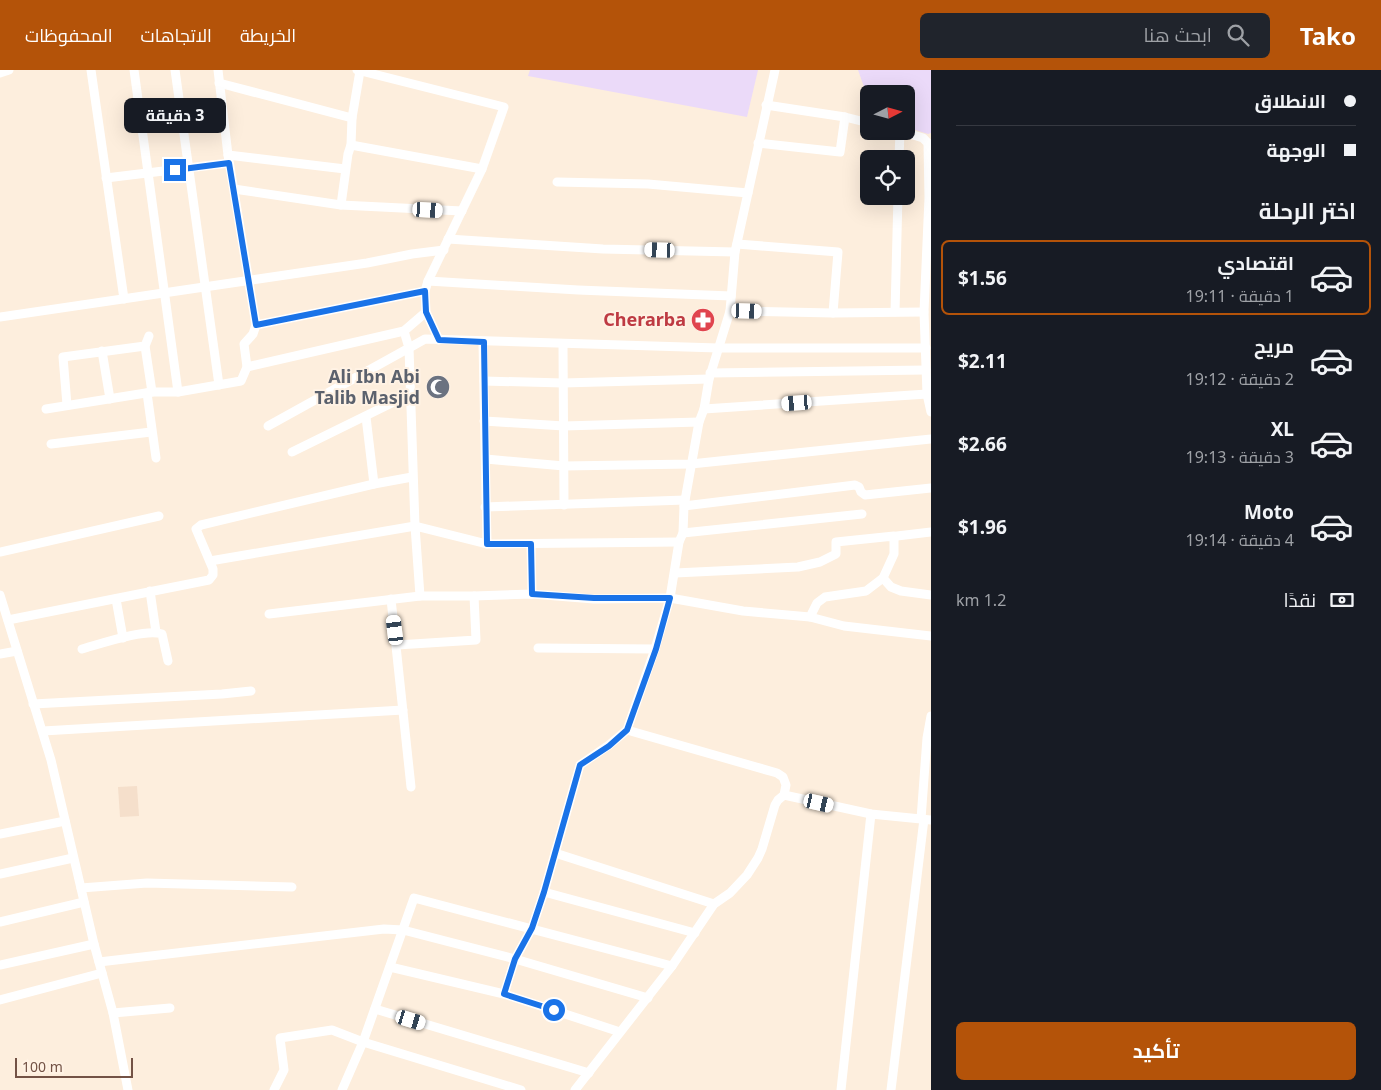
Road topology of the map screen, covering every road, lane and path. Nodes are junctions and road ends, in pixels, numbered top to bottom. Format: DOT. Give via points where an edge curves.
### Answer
graph roads {
  1 [pos="9,70"];
  2 [pos="91,70"];
  3 [pos="134,70"];
  4 [pos="175,70"];
  5 [pos="218,70"];
  6 [pos="358,70"];
  7 [pos="775,70"];
  8 [pos="0,73"];
  9 [pos="220,83"];
  10 [pos="766,106"];
  11 [pos="845,116"];
  12 [pos="352,118"];
  13 [pos="860,120"];
  14 [pos="758,143"];
  15 [pos="351,144"];
  16 [pos="899,150"];
  17 [pos="930,152"];
  18 [pos="229,159"];
  19 [pos="189,168"];
  20 [pos="346,169"];
  21 [pos="482,169"];
  22 [pos="148,173"];
  23 [pos="106,178"];
  24 [pos="557,182"];
  25 [pos="234,189"];
  26 [pos="748,192"];
  27 [pos="930,198"];
  28 [pos="341,205"];
  29 [pos="898,205"];
  30 [pos="462,212"];
  31 [pos="448,239"];
  32 [pos="929,245"];
  33 [pos="736,248"];
  34 [pos="444,250"];
  35 [pos="249,281"];
  36 [pos="428,282"];
  37 [pos="206,286"];
  38 [pos="928,287"];
  39 [pos="425,291"];
  40 [pos="165,292"];
  41 [pos="731,296"];
  42 [pos="124,299"];
  43 [pos="730,311"];
  44 [pos="426,312"];
  45 [pos="895,312"];
  46 [pos="924,312"];
  47 [pos="833,313"];
  48 [pos="0,317"];
  49 [pos="256,325"];
  50 [pos="404,331"];
  51 [pos="149,336"];
  52 [pos="439,340"];
  53 [pos="484,342"];
  54 [pos="564,345"];
  55 [pos="145,346"];
  56 [pos="408,348"];
  57 [pos="718,348"];
  58 [pos="926,348"];
  59 [pos="102,351"];
  60 [pos="928,365"];
  61 [pos="247,367"];
  62 [pos="710,376"];
  63 [pos="484,381"];
  64 [pos="564,383"];
  65 [pos="219,385"];
  66 [pos="178,392"];
  67 [pos="150,393"];
  68 [pos="410,394"];
  69 [pos="927,394"];
  70 [pos="110,399"];
  71 [pos="67,405"];
  72 [pos="46,409"];
  73 [pos="704,409"];
  74 [pos="931,410"];
  75 [pos="366,417"];
  76 [pos="484,421"];
  77 [pos="699,422"];
  78 [pos="268,426"];
  79 [pos="564,426"];
  80 [pos="151,432"];
  81 [pos="931,439"];
  82 [pos="51,444"];
  83 [pos="292,452"];
  84 [pos="156,458"];
  85 [pos="486,459"];
  86 [pos="692,464"];
  87 [pos="564,466"];
  88 [pos="412,477"];
  89 [pos="374,484"];
  90 [pos="931,488"];
  91 [pos="685,503"];
  92 [pos="564,505"];
  93 [pos="485,507"];
  94 [pos="862,514"];
  95 [pos="159,516"];
  96 [pos="414,526"];
  97 [pos="931,532"];
  98 [pos="897,536"];
  99 [pos="681,538"];
  100 [pos="487,544"];
  101 [pos="531,544"];
  102 [pos="0,552"];
  103 [pos="210,561"];
  104 [pos="675,573"];
  105 [pos="883,578"];
  106 [pos="150,591"];
  107 [pos="532,594"];
  108 [pos="0,595"];
  109 [pos="931,595"];
  110 [pos="420,596"];
  111 [pos="474,596"];
  112 [pos="670,598"];
  113 [pos="116,599"];
  114 [pos="391,599"];
  115 [pos="269,614"];
  116 [pos="810,616"];
  117 [pos="8,620"];
  118 [pos="156,632"];
  119 [pos="931,636"];
  120 [pos="123,638"];
  121 [pos="397,645"];
  122 [pos="538,648"];
  123 [pos="82,649"];
  124 [pos="656,649"];
  125 [pos="16,650"];
  126 [pos="0,654"];
  127 [pos="168,661"];
  128 [pos="251,691"];
  129 [pos="33,704"];
  130 [pos="403,710"];
  131 [pos="931,716"];
  132 [pos="627,730"];
  133 [pos="43,731"];
  134 [pos="929,738"];
  135 [pos="411,787"];
  136 [pos="784,795"];
  137 [pos="870,814"];
  138 [pos="925,819"];
  139 [pos="65,821"];
  140 [pos="0,834"];
  141 [pos="555,853"];
  142 [pos="74,858"];
  143 [pos="0,874"];
  144 [pos="292,887"];
  145 [pos="81,888"];
  146 [pos="544,892"];
  147 [pos="84,902"];
  148 [pos="714,904"];
  149 [pos="0,922"];
  150 [pos="532,928"];
  151 [pos="403,930"];
  152 [pos="695,932"];
  153 [pos="94,944"];
  154 [pos="515,959"];
  155 [pos="99,962"];
  156 [pos="0,965"];
  157 [pos="672,966"];
  158 [pos="390,967"];
  159 [pos="102,973"];
  160 [pos="504,994"];
  161 [pos="648,998"];
  162 [pos="0,1000"];
  163 [pos="170,1008"];
  164 [pos="375,1009"];
  165 [pos="113,1013"];
  166 [pos="620,1032"];
  167 [pos="364,1042"];
  168 [pos="589,1073"];
  169 [pos="128,1090"];
  170 [pos="274,1090"];
  171 [pos="342,1090"];
  172 [pos="520,1090"];
  173 [pos="575,1090"];
  174 [pos="841,1090"];
  175 [pos="891,1090"];
  1 -- 8 [label="street"];
  2 -- 23 [label="street"];
  3 -- 22 [label="street"];
  4 -- 19 [label="street"];
  5 -- 9 [label="street"];
  6 -- 12 [label="street"];
  6 -- 21 [label="street" via="504,107"];
  7 -- 10 [label="street"];
  9 -- 12 [label="street"];
  9 -- 18 [label="street"];
  10 -- 11 [label="street"];
  10 -- 14 [label="street"];
  11 -- 13 [label="street"];
  11 -- 14 [label="street" via="840,152"];
  12 -- 15 [label="street"];
  14 -- 26 [label="street"];
  15 -- 20 [label="street"];
  15 -- 21 [label="street"];
  16 -- 17 [label="street" via="900,131 922,138 928,143"];
  17 -- 27 [label="street"];
  18 -- 19 [label="street"];
  18 -- 20 [label="street"];
  18 -- 25 [label="street"];
  19 -- 22 [label="street"];
  19 -- 37 [label="street"];
  20 -- 28 [label="street"];
  21 -- 30 [label="street"];
  22 -- 23 [label="street"];
  22 -- 40 [label="street"];
  23 -- 42 [label="street"];
  24 -- 26 [label="street" via="648,184"];
  25 -- 28 [label="street"];
  25 -- 35 [label="street"];
  26 -- 33 [label="street"];
  27 -- 32 [label="street"];
  28 -- 30 [label="street"];
  29 -- 45 [label="street"];
  30 -- 31 [label="street"];
  31 -- 33 [label="street" via="603,248"];
  31 -- 34 [label="street"];
  32 -- 38 [label="street"];
  33 -- 41 [label="street"];
  33 -- 47 [label="street" via="838,252"];
  34 -- 35 [label="street"];
  34 -- 36 [label="street"];
  35 -- 37 [label="street"];
  35 -- 49 [label="street"];
  36 -- 39 [label="street"];
  36 -- 41 [label="street"];
  37 -- 40 [label="street"];
  37 -- 65 [label="street"];
  38 -- 46 [label="street"];
  39 -- 44 [label="street"];
  39 -- 49 [label="street"];
  40 -- 42 [label="street"];
  40 -- 66 [label="street"];
  41 -- 43 [label="street"];
  42 -- 48 [label="street"];
  43 -- 47 [label="street"];
  43 -- 57 [label="street"];
  44 -- 50 [label="street"];
  44 -- 52 [label="street"];
  45 -- 46 [label="street"];
  45 -- 47 [label="street"];
  46 -- 58 [label="street"];
  49 -- 61 [label="street" via="244,344"];
  50 -- 56 [label="street"];
  50 -- 61 [label="street"];
  51 -- 55 [label="street"];
  52 -- 53 [label="street"];
  52 -- 56 [label="street" via="425,340"];
  53 -- 54 [label="street"];
  53 -- 63 [label="street"];
  54 -- 57 [label="street"];
  54 -- 64 [label="street"];
  55 -- 59 [label="street"];
  55 -- 67 [label="street"];
  56 -- 68 [label="street"];
  56 -- 78 [label="street"];
  57 -- 58 [label="street"];
  57 -- 62 [label="street"];
  58 -- 60 [label="street"];
  59 -- 70 [label="street"];
  59 -- 71 [label="street" via="63,357"];
  60 -- 62 [label="street"];
  60 -- 69 [label="street"];
  61 -- 65 [label="street" via="241,381"];
  62 -- 64 [label="street"];
  62 -- 73 [label="street"];
  63 -- 64 [label="street"];
  63 -- 76 [label="street"];
  64 -- 79 [label="street"];
  65 -- 66 [label="street"];
  66 -- 67 [label="street"];
  67 -- 70 [label="street"];
  67 -- 80 [label="street"];
  68 -- 75 [label="street"];
  68 -- 88 [label="street"];
  69 -- 73 [label="street"];
  69 -- 74 [label="street"];
  70 -- 71 [label="street"];
  71 -- 72 [label="street"];
  73 -- 77 [label="street"];
  75 -- 83 [label="street"];
  75 -- 89 [label="street"];
  76 -- 79 [label="street"];
  76 -- 85 [label="street"];
  77 -- 79 [label="street"];
  77 -- 86 [label="street"];
  79 -- 87 [label="street"];
  80 -- 82 [label="street"];
  80 -- 84 [label="street"];
  81 -- 86 [label="street"];
  85 -- 87 [label="street"];
  85 -- 93 [label="street"];
  86 -- 87 [label="street"];
  86 -- 91 [label="street"];
  87 -- 92 [label="street"];
  88 -- 89 [label="street"];
  88 -- 96 [label="street"];
  89 -- 103 [label="street" via="201,525 196,529"];
  90 -- 91 [label="street" via="866,495 855,486"];
  91 -- 92 [label="street"];
  91 -- 99 [label="street"];
  92 -- 93 [label="street"];
  93 -- 100 [label="street"];
  94 -- 99 [label="street"];
  95 -- 102 [label="street"];
  96 -- 100 [label="street"];
  96 -- 103 [label="street"];
  96 -- 110 [label="street"];
  97 -- 98 [label="street"];
  99 -- 101 [label="street"];
  99 -- 104 [label="street"];
  100 -- 101 [label="street"];
  101 -- 107 [label="street"];
  103 -- 106 [label="street" via="213,575 208,580"];
  104 -- 105 [label="street" via="798,567 836,554 836,542 894,536 894,554"];
  104 -- 112 [label="street"];
  105 -- 109 [label="street" via="891,587 901,591"];
  105 -- 116 [label="street" via="866,591 825,597 817,603"];
  106 -- 113 [label="street"];
  106 -- 118 [label="street"];
  107 -- 111 [label="street"];
  107 -- 112 [label="street"];
  108 -- 117 [label="street"];
  110 -- 111 [label="street"];
  110 -- 114 [label="street"];
  111 -- 121 [label="street" via="476,640"];
  112 -- 116 [label="street" via="743,611"];
  112 -- 124 [label="street"];
  113 -- 117 [label="street"];
  113 -- 120 [label="street"];
  114 -- 115 [label="street"];
  114 -- 121 [label="street"];
  116 -- 119 [label="street" via="844,626"];
  117 -- 125 [label="street"];
  118 -- 120 [label="street"];
  118 -- 127 [label="street" via="162,634"];
  120 -- 123 [label="street"];
  121 -- 130 [label="street"];
  122 -- 124 [label="street"];
  124 -- 132 [label="street"];
  125 -- 126 [label="street"];
  125 -- 129 [label="street"];
  128 -- 129 [label="street"];
  129 -- 133 [label="street"];
  130 -- 133 [label="street"];
  130 -- 135 [label="street"];
  131 -- 134 [label="street"];
  132 -- 136 [label="street" via="777,773 783,776 786,785"];
  132 -- 141 [label="street" via="580,765"];
  133 -- 139 [label="street"];
  134 -- 138 [label="street"];
  136 -- 137 [label="street"];
  136 -- 148 [label="street" via="775,806 758,858 747,875"];
  137 -- 138 [label="street"];
  137 -- 174 [label="street"];
  138 -- 175 [label="street"];
  139 -- 140 [label="street"];
  139 -- 142 [label="street"];
  141 -- 146 [label="street"];
  141 -- 148 [label="street"];
  142 -- 143 [label="street"];
  142 -- 145 [label="street"];
  144 -- 145 [label="street" via="147,883"];
  145 -- 147 [label="street"];
  146 -- 150 [label="street"];
  146 -- 152 [label="street"];
  147 -- 149 [label="street"];
  147 -- 153 [label="street"];
  148 -- 152 [label="street"];
  150 -- 151 [label="street" via="414,898"];
  150 -- 154 [label="street"];
  150 -- 157 [label="street"];
  151 -- 154 [label="street"];
  151 -- 155 [label="street" via="384,929"];
  151 -- 158 [label="street"];
  152 -- 157 [label="street"];
  153 -- 155 [label="street"];
  153 -- 156 [label="street"];
  154 -- 160 [label="street"];
  154 -- 161 [label="street"];
  155 -- 159 [label="street"];
  157 -- 161 [label="street"];
  158 -- 160 [label="street"];
  158 -- 164 [label="street"];
  159 -- 162 [label="street"];
  159 -- 165 [label="street"];
  160 -- 166 [label="street"];
  161 -- 166 [label="street"];
  163 -- 165 [label="street"];
  164 -- 167 [label="street"];
  164 -- 168 [label="street"];
  165 -- 169 [label="street"];
  166 -- 168 [label="street"];
  167 -- 170 [label="street" via="332,1030 280,1038 284,1070"];
  167 -- 171 [label="street"];
  167 -- 172 [label="street"];
  168 -- 173 [label="street"];
}
